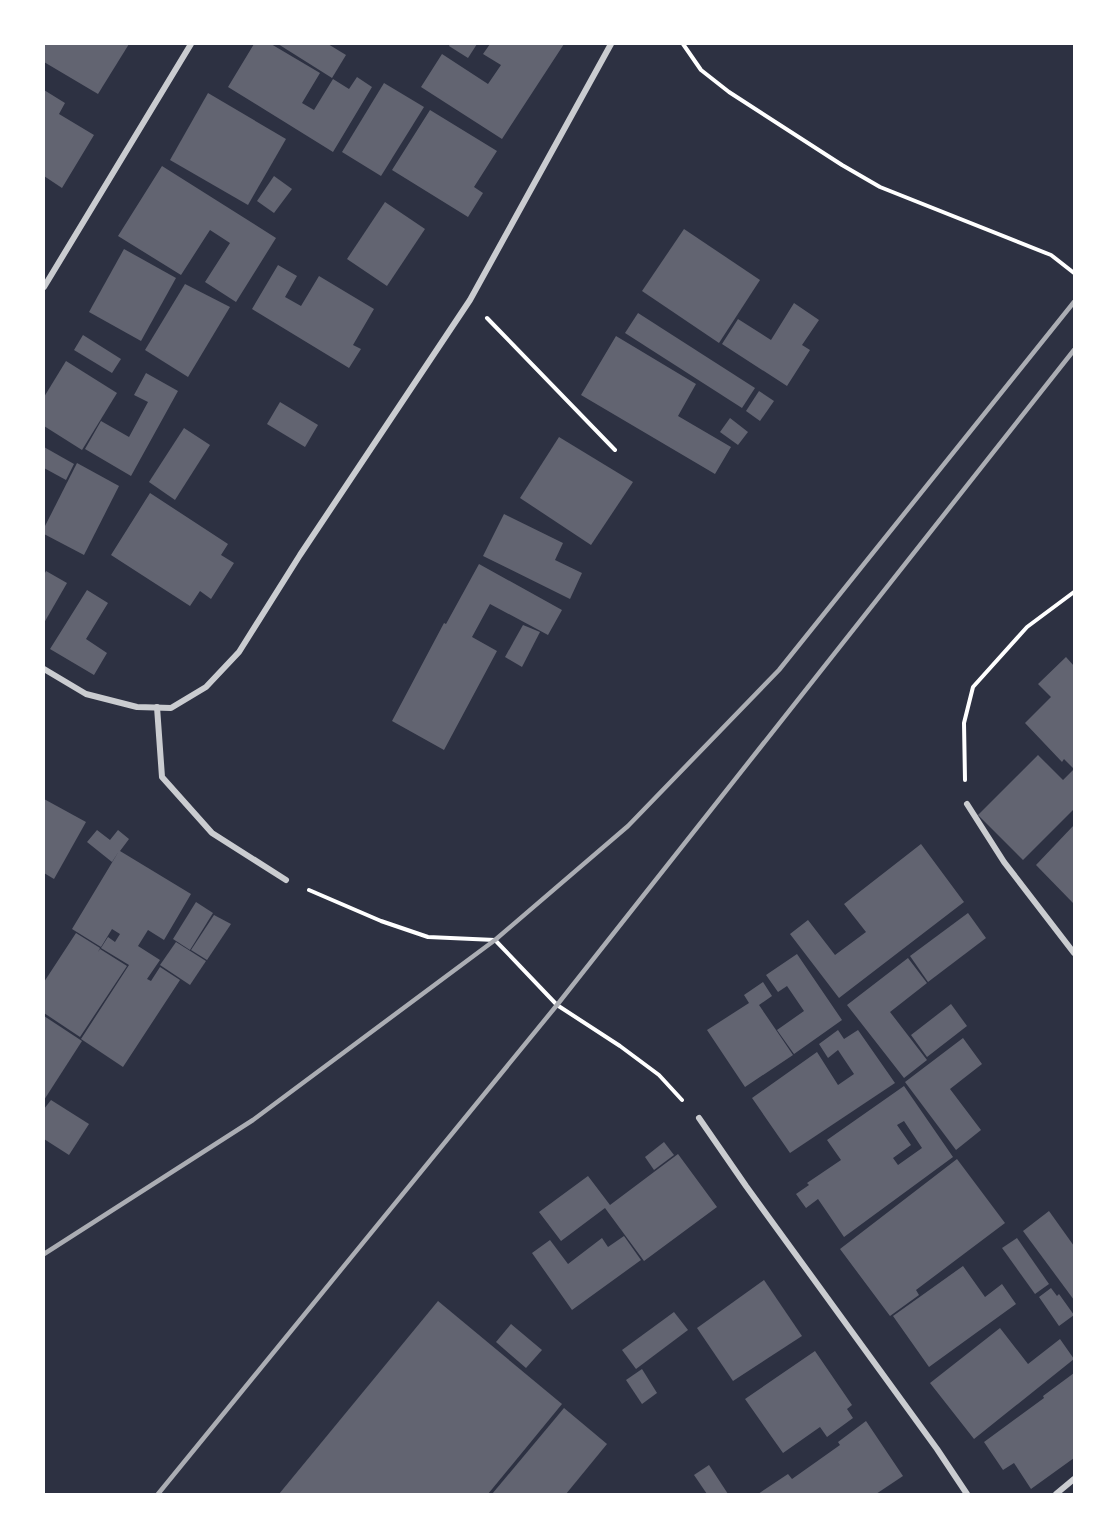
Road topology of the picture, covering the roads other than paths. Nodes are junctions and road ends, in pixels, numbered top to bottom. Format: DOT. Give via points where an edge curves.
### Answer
graph roads {
  1 [pos="191,44"];
  2 [pos="611,44"];
  3 [pos="44,287"];
  4 [pos="44,669"];
  5 [pos="157,707"];
  6 [pos="967,804"];
  7 [pos="286,880"];
  8 [pos="1074,954"];
  9 [pos="699,1118"];
  10 [pos="1074,1479"];
  11 [pos="967,1494"];
  12 [pos="1056,1494"];
  1 -- 3 [label="street"];
  2 -- 5 [label="street" via="470,300 239,652 206,687 171,708"];
  4 -- 5 [label="street" via="86,694 136,707"];
  5 -- 7 [label="street" via="162,777 212,833"];
  6 -- 8 [label="street" via="1004,862"];
  9 -- 11 [label="street"];
  10 -- 12 [label="street"];
}
